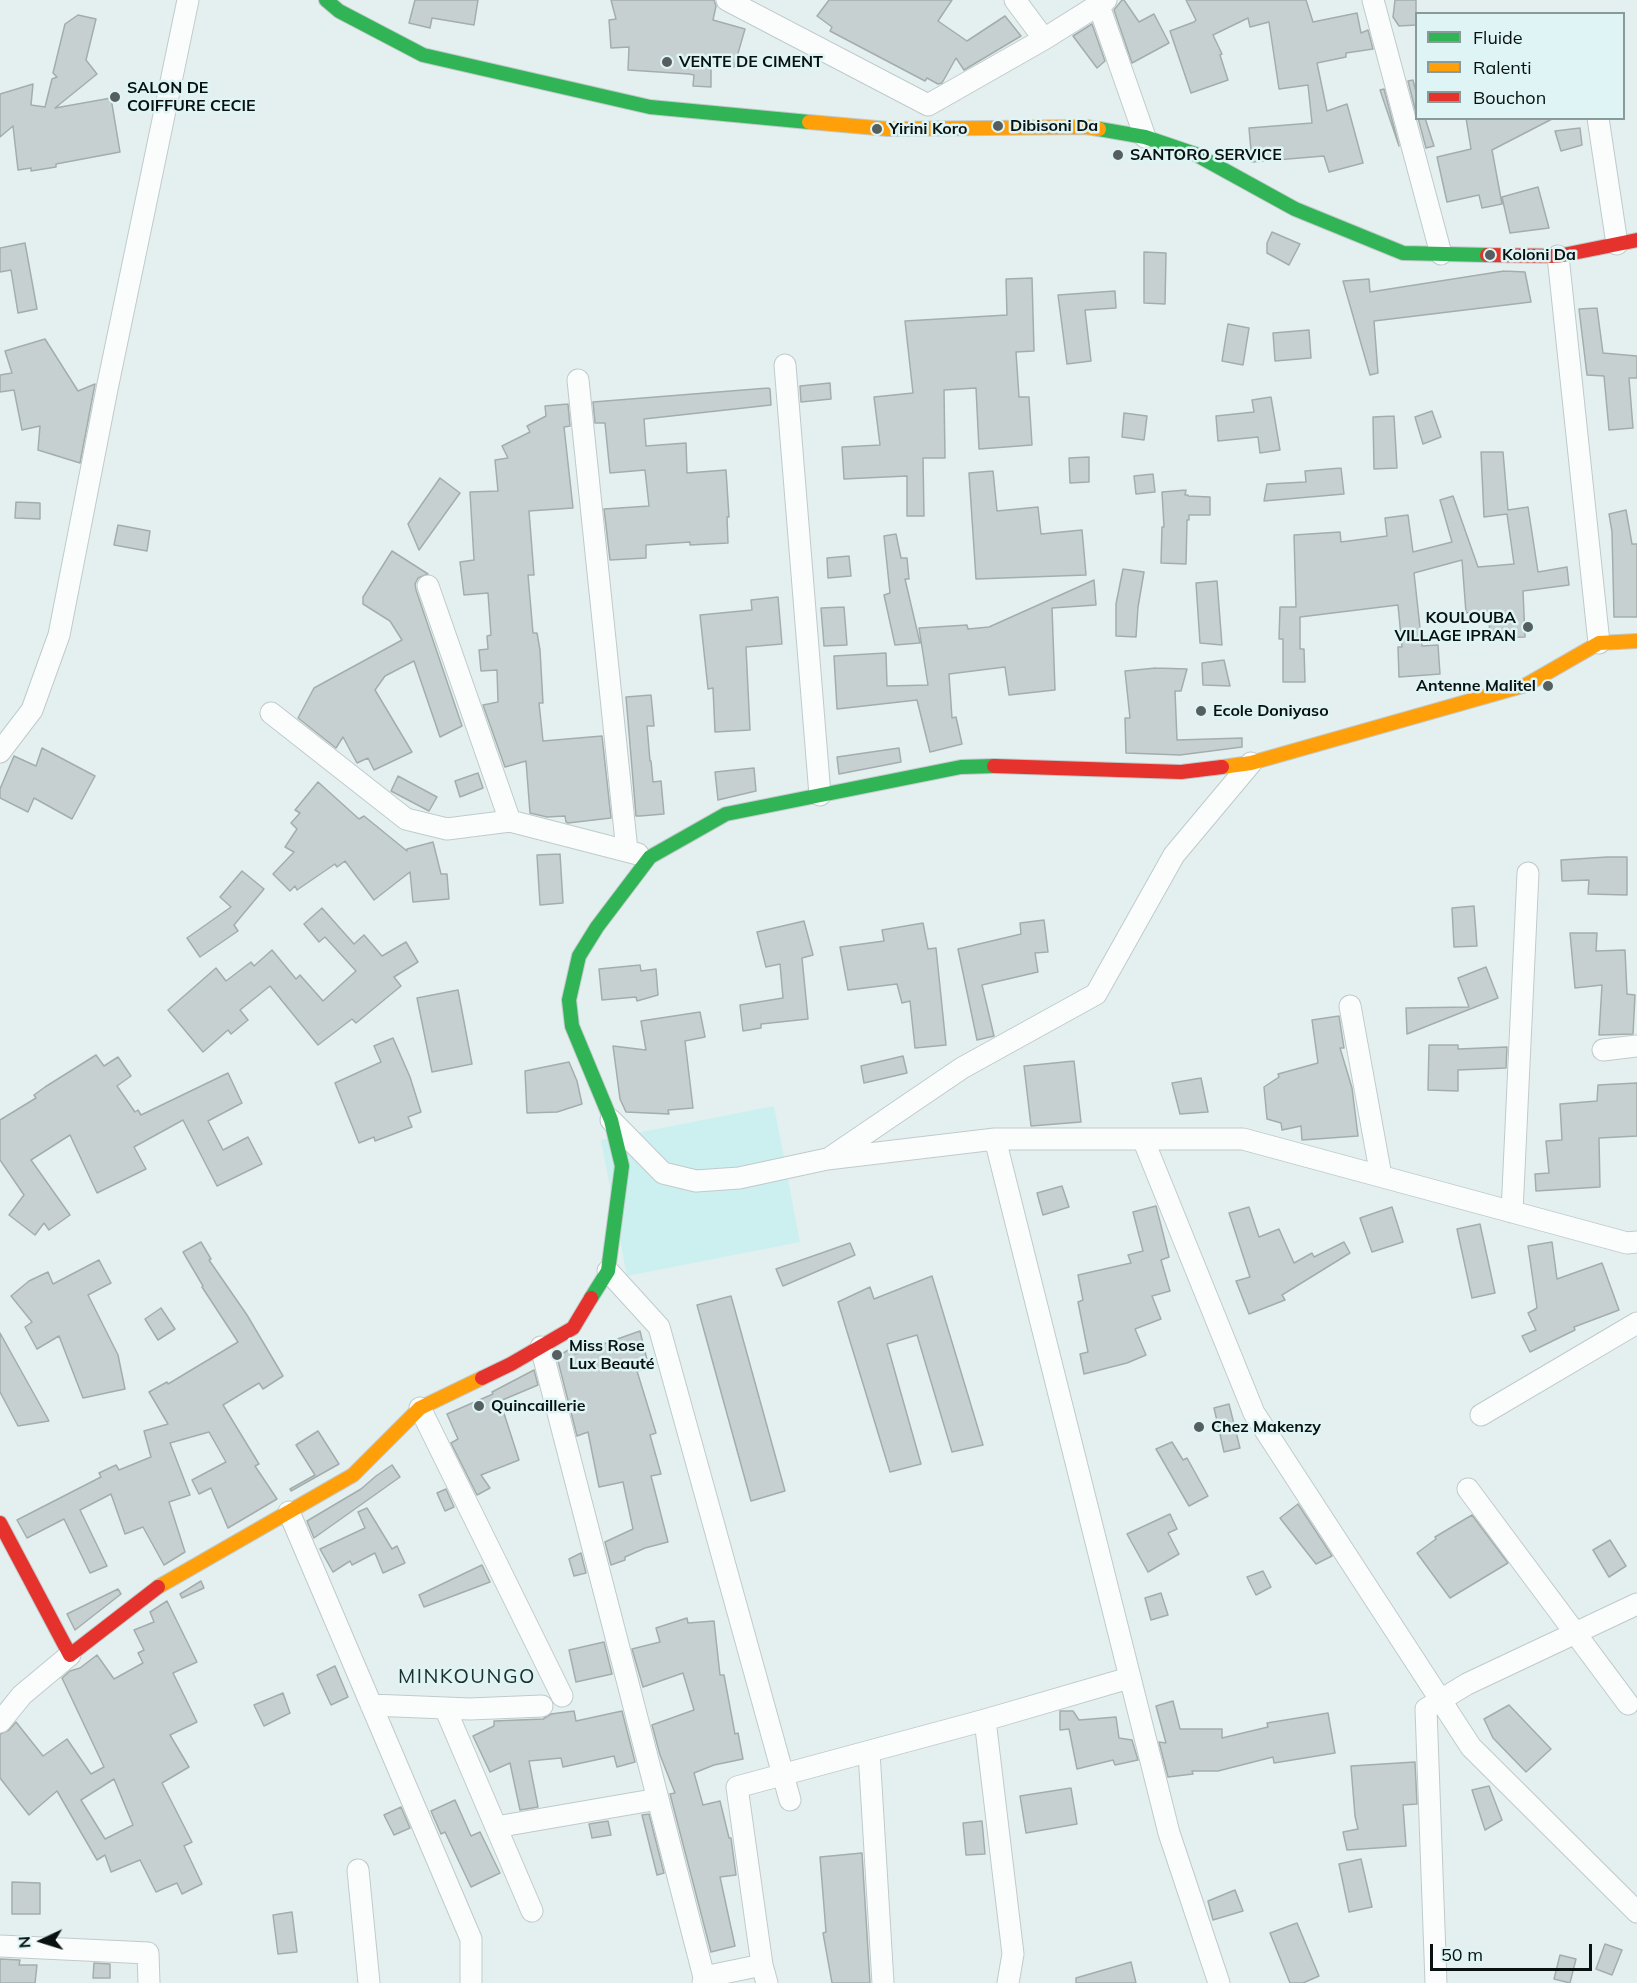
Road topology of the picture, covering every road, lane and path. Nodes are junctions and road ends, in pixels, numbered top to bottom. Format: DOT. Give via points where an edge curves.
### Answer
graph roads {
  1 [pos="188,0"];
  2 [pos="326,0"];
  3 [pos="727,0"];
  4 [pos="1015,0"];
  5 [pos="1373,0"];
  6 [pos="1103,3"];
  7 [pos="1044,39"];
  8 [pos="1598,120"];
  9 [pos="1145,137"];
  10 [pos="1627,242"];
  11 [pos="1441,254"];
  12 [pos="1558,256"];
  13 [pos="785,365"];
  14 [pos="578,380"];
  15 [pos="428,586"];
  16 [pos="1637,641"];
  17 [pos="1599,643"];
  18 [pos="271,713"];
  19 [pos="0,752"];
  20 [pos="1251,763"];
  21 [pos="820,795"];
  22 [pos="510,821"];
  23 [pos="627,851"];
  24 [pos="650,857"];
  25 [pos="1528,873"];
  26 [pos="1350,1006"];
  27 [pos="1637,1046"];
  28 [pos="1603,1050"];
  29 [pos="611,1120"];
  30 [pos="1143,1139"];
  31 [pos="995,1140"];
  32 [pos="827,1159"];
  33 [pos="1381,1176"];
  34 [pos="1512,1212"];
  35 [pos="1634,1248"];
  36 [pos="608,1270"];
  37 [pos="1637,1323"];
  38 [pos="540,1347"];
  39 [pos="420,1408"];
  40 [pos="1481,1415"];
  41 [pos="1468,1489"];
  42 [pos="289,1512"];
  43 [pos="0,1523"];
  44 [pos="1637,1604"];
  45 [pos="1575,1633"];
  46 [pos="70,1655"];
  47 [pos="1129,1677"];
  48 [pos="562,1696"];
  49 [pos="1440,1700"];
  50 [pos="371,1704"];
  51 [pos="1628,1704"];
  52 [pos="542,1706"];
  53 [pos="445,1708"];
  54 [pos="985,1720"];
  55 [pos="0,1722"];
  56 [pos="869,1752"];
  57 [pos="783,1775"];
  58 [pos="658,1799"];
  59 [pos="790,1800"];
  60 [pos="496,1827"];
  61 [pos="358,1870"];
  62 [pos="532,1911"];
  63 [pos="1637,1912"];
  64 [pos="0,1946"];
  65 [pos="765,1974"];
  66 [pos="704,1980"];
  67 [pos="149,1983"];
  68 [pos="369,1983"];
  69 [pos="471,1983"];
  70 [pos="883,1983"];
  71 [pos="1008,1983"];
  72 [pos="1219,1983"];
  73 [pos="1436,1983"];
  1 -- 19 [label="street" via="60,635 32,710"];
  2 -- 9 [label="street" via="339,11 423,55 650,107 888,129 1086,128"];
  3 -- 7 [label="street" via="928,105"];
  4 -- 7 [label="street"];
  5 -- 11 [label="street"];
  6 -- 7 [label="street"];
  6 -- 9 [label="street"];
  8 -- 10 [label="street"];
  9 -- 11 [label="street" via="1195,154 1295,209 1355,236 1403,253"];
  10 -- 12 [label="street"];
  11 -- 12 [label="street"];
  12 -- 17 [label="street"];
  13 -- 21 [label="street"];
  14 -- 23 [label="street"];
  15 -- 22 [label="street"];
  16 -- 17 [label="street"];
  17 -- 20 [label="street" via="1526,685"];
  18 -- 22 [label="street" via="406,819 447,829"];
  20 -- 21 [label="street" via="1181,772 961,767"];
  20 -- 32 [label="street" via="1174,855 1096,994 962,1068"];
  21 -- 24 [label="street" via="726,814"];
  22 -- 23 [label="street"];
  23 -- 24 [label="street"];
  24 -- 29 [label="street" via="579,956 569,1000 572,1026"];
  25 -- 34 [label="street"];
  26 -- 33 [label="street"];
  27 -- 28 [label="street"];
  29 -- 32 [label="street" via="663,1173 696,1181 739,1178"];
  29 -- 36 [label="street" via="622,1166"];
  30 -- 31 [label="street"];
  30 -- 33 [label="street" via="1243,1139"];
  30 -- 49 [label="street" via="1254,1413"];
  31 -- 32 [label="street"];
  31 -- 47 [label="street"];
  33 -- 34 [label="street"];
  34 -- 35 [label="street"];
  36 -- 38 [label="street" via="573,1328"];
  36 -- 57 [label="street" via="659,1327"];
  37 -- 40 [label="street"];
  38 -- 39 [label="street"];
  38 -- 58 [label="street"];
  39 -- 42 [label="street" via="353,1475"];
  39 -- 48 [label="street"];
  41 -- 45 [label="street"];
  42 -- 46 [label="street" via="151,1591"];
  42 -- 50 [label="street"];
  43 -- 46 [label="street"];
  44 -- 45 [label="street"];
  45 -- 49 [label="street"];
  45 -- 51 [label="street"];
  46 -- 55 [label="street" via="22,1695"];
  47 -- 54 [label="street"];
  47 -- 72 [label="street" via="1168,1833"];
  49 -- 63 [label="street" via="1471,1747"];
  49 -- 73 [label="street" via="1426,1709"];
  50 -- 53 [label="street"];
  50 -- 69 [label="street" via="471,1939"];
  52 -- 53 [label="street"];
  53 -- 60 [label="street"];
  54 -- 56 [label="street"];
  54 -- 71 [label="street" via="1013,1954"];
  56 -- 57 [label="street"];
  56 -- 70 [label="street"];
  57 -- 59 [label="street"];
  57 -- 65 [label="street" via="737,1788"];
  58 -- 60 [label="street"];
  58 -- 66 [label="street"];
  60 -- 62 [label="street"];
  61 -- 68 [label="street"];
  64 -- 67 [label="street" via="148,1953"];
  65 -- 66 [label="street"];
}
